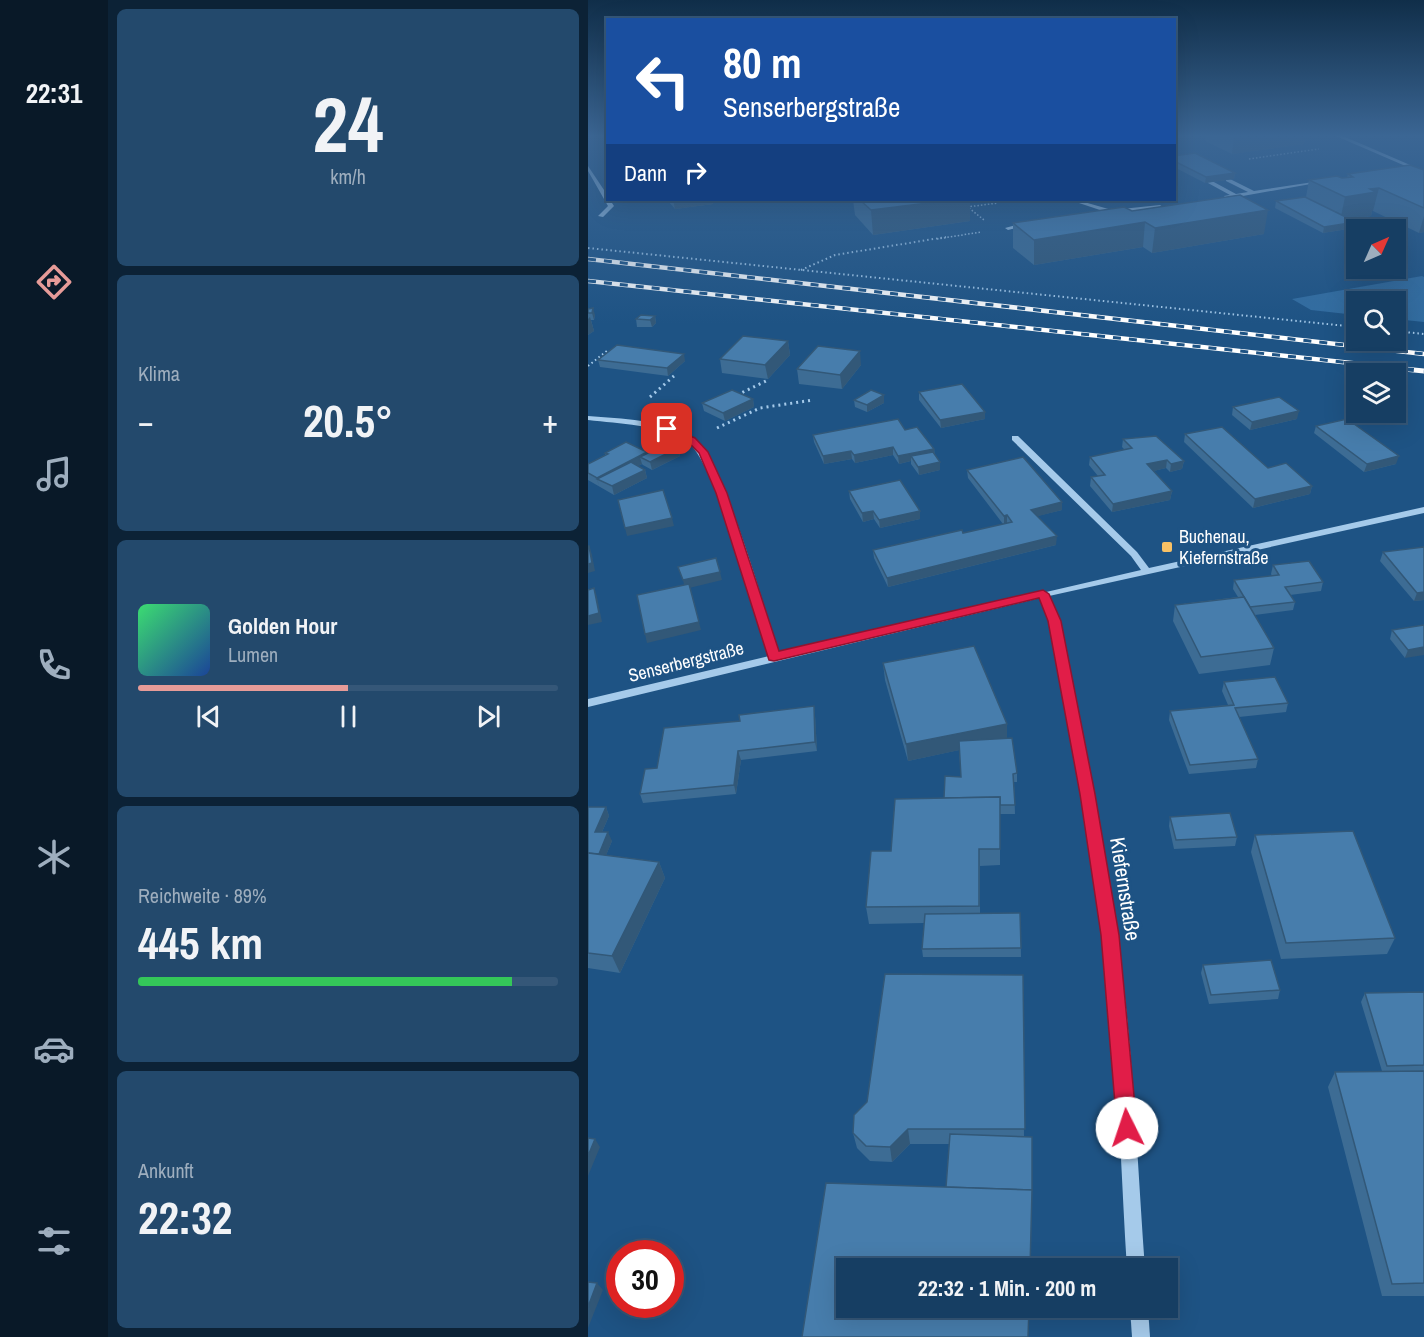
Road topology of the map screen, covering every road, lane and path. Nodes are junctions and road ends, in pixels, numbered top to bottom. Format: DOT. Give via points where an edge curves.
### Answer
graph roads {
  1 [pos="607,201"];
  2 [pos="966,201"];
  3 [pos="1075,201"];
  4 [pos="1003,202"];
  5 [pos="973,206"];
  6 [pos="1170,206"];
  7 [pos="960,208"];
  8 [pos="601,216"];
  9 [pos="1030,224"];
  10 [pos="1008,228"];
  11 [pos="588,248"];
  12 [pos="801,270"];
  13 [pos="1346,326"];
  14 [pos="1406,332"];
  15 [pos="1424,334"];
  16 [pos="608,350"];
  17 [pos="588,366"];
  18 [pos="674,376"];
  19 [pos="766,381"];
  20 [pos="734,396"];
  21 [pos="649,398"];
  22 [pos="813,400"];
  23 [pos="588,418"];
  24 [pos="712,430"];
  25 [pos="1015,438"];
  26 [pos="1424,510"];
  27 [pos="1147,571"];
  28 [pos="1043,594"];
  29 [pos="774,657"];
  30 [pos="588,703"];
  31 [pos="1135,1258"];
  32 [pos="1140,1318"];
  33 [pos="1141,1337"];
  1 -- 8 [label="street" via="610,206"];
  2 -- 5 [label="path"];
  3 -- 6 [label="street" via="1095,210 1129,212"];
  4 -- 5 [label="path"];
  5 -- 7 [label="path"];
  9 -- 10 [label="street"];
  10 -- 12 [label="path" via="835,255"];
  11 -- 12 [label="path"];
  12 -- 13 [label="path"];
  14 -- 15 [label="path"];
  16 -- 17 [label="path"];
  18 -- 21 [label="path"];
  19 -- 20 [label="path"];
  22 -- 24 [label="path" via="760,408"];
  23 -- 29 [label="street" via="667,429 692,440 703,452 721,493"];
  25 -- 27 [label="street"];
  26 -- 27 [label="street, Senserbergstraße"];
  27 -- 28 [label="street, Senserbergstraße"];
  28 -- 29 [label="street, Senserbergstraße"];
  28 -- 31 [label="street, Kiefernstraße" via="1054,621 1110,935"];
  29 -- 30 [label="street, Senserbergstraße"];
  32 -- 33 [label="street"];
}
